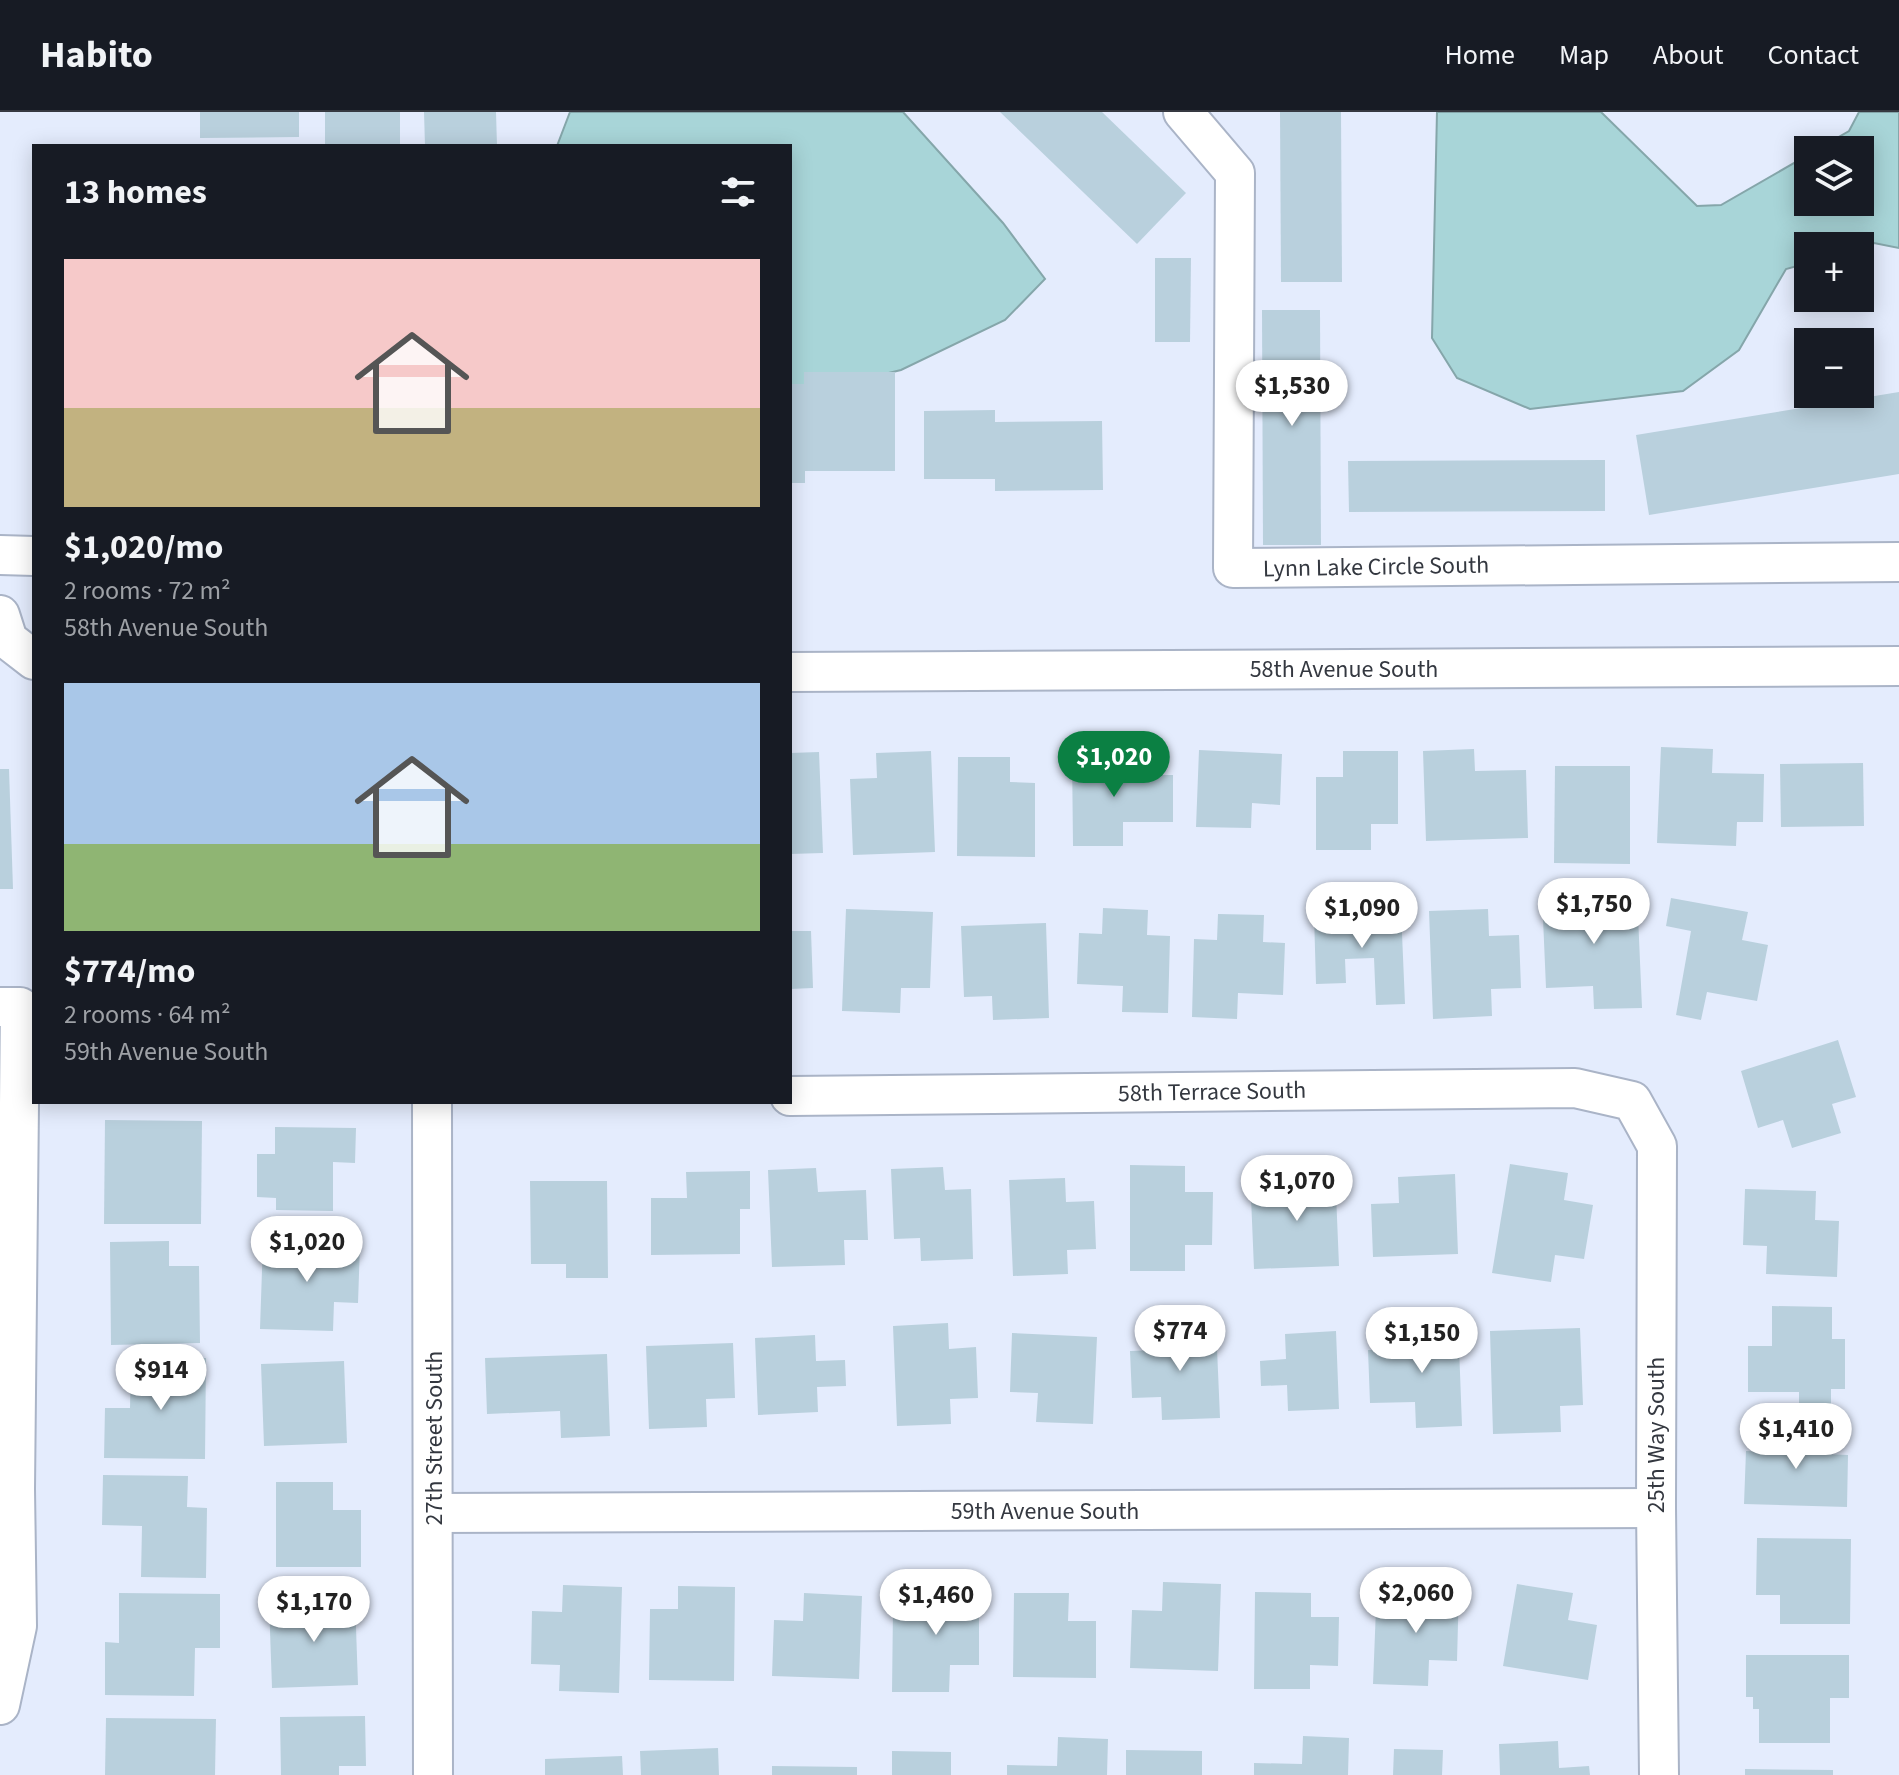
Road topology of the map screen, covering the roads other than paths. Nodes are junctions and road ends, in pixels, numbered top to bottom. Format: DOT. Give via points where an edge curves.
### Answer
graph roads {
  1 [pos="1183,112"];
  2 [pos="0,555"];
  3 [pos="32,556"];
  4 [pos="1899,562"];
  5 [pos="1899,666"];
  6 [pos="792,672"];
  7 [pos="10,1007"];
  8 [pos="792,1096"];
  9 [pos="1632,1101"];
  10 [pos="432,1104"];
  11 [pos="7,1489"];
  12 [pos="1656,1508"];
  13 [pos="434,1513"];
  14 [pos="0,1705"];
  15 [pos="433,1775"];
  16 [pos="1659,1775"];
  1 -- 4 [label="street, Lynn Lake Circle South" via="1235,173 1233,568"];
  2 -- 3 [label="street"];
  5 -- 6 [label="street, 58th Avenue South"];
  7 -- 11 [label="street"];
  8 -- 9 [label="street, 58th Terrace South" via="1575,1088"];
  9 -- 12 [label="street, 25th Way South" via="1657,1146"];
  10 -- 13 [label="street, 27th Street South"];
  11 -- 14 [label="street" via="17,1626"];
  12 -- 13 [label="street, 59th Avenue South"];
  12 -- 16 [label="street, 25th Way South"];
  13 -- 15 [label="street, 27th Street South"];
}
